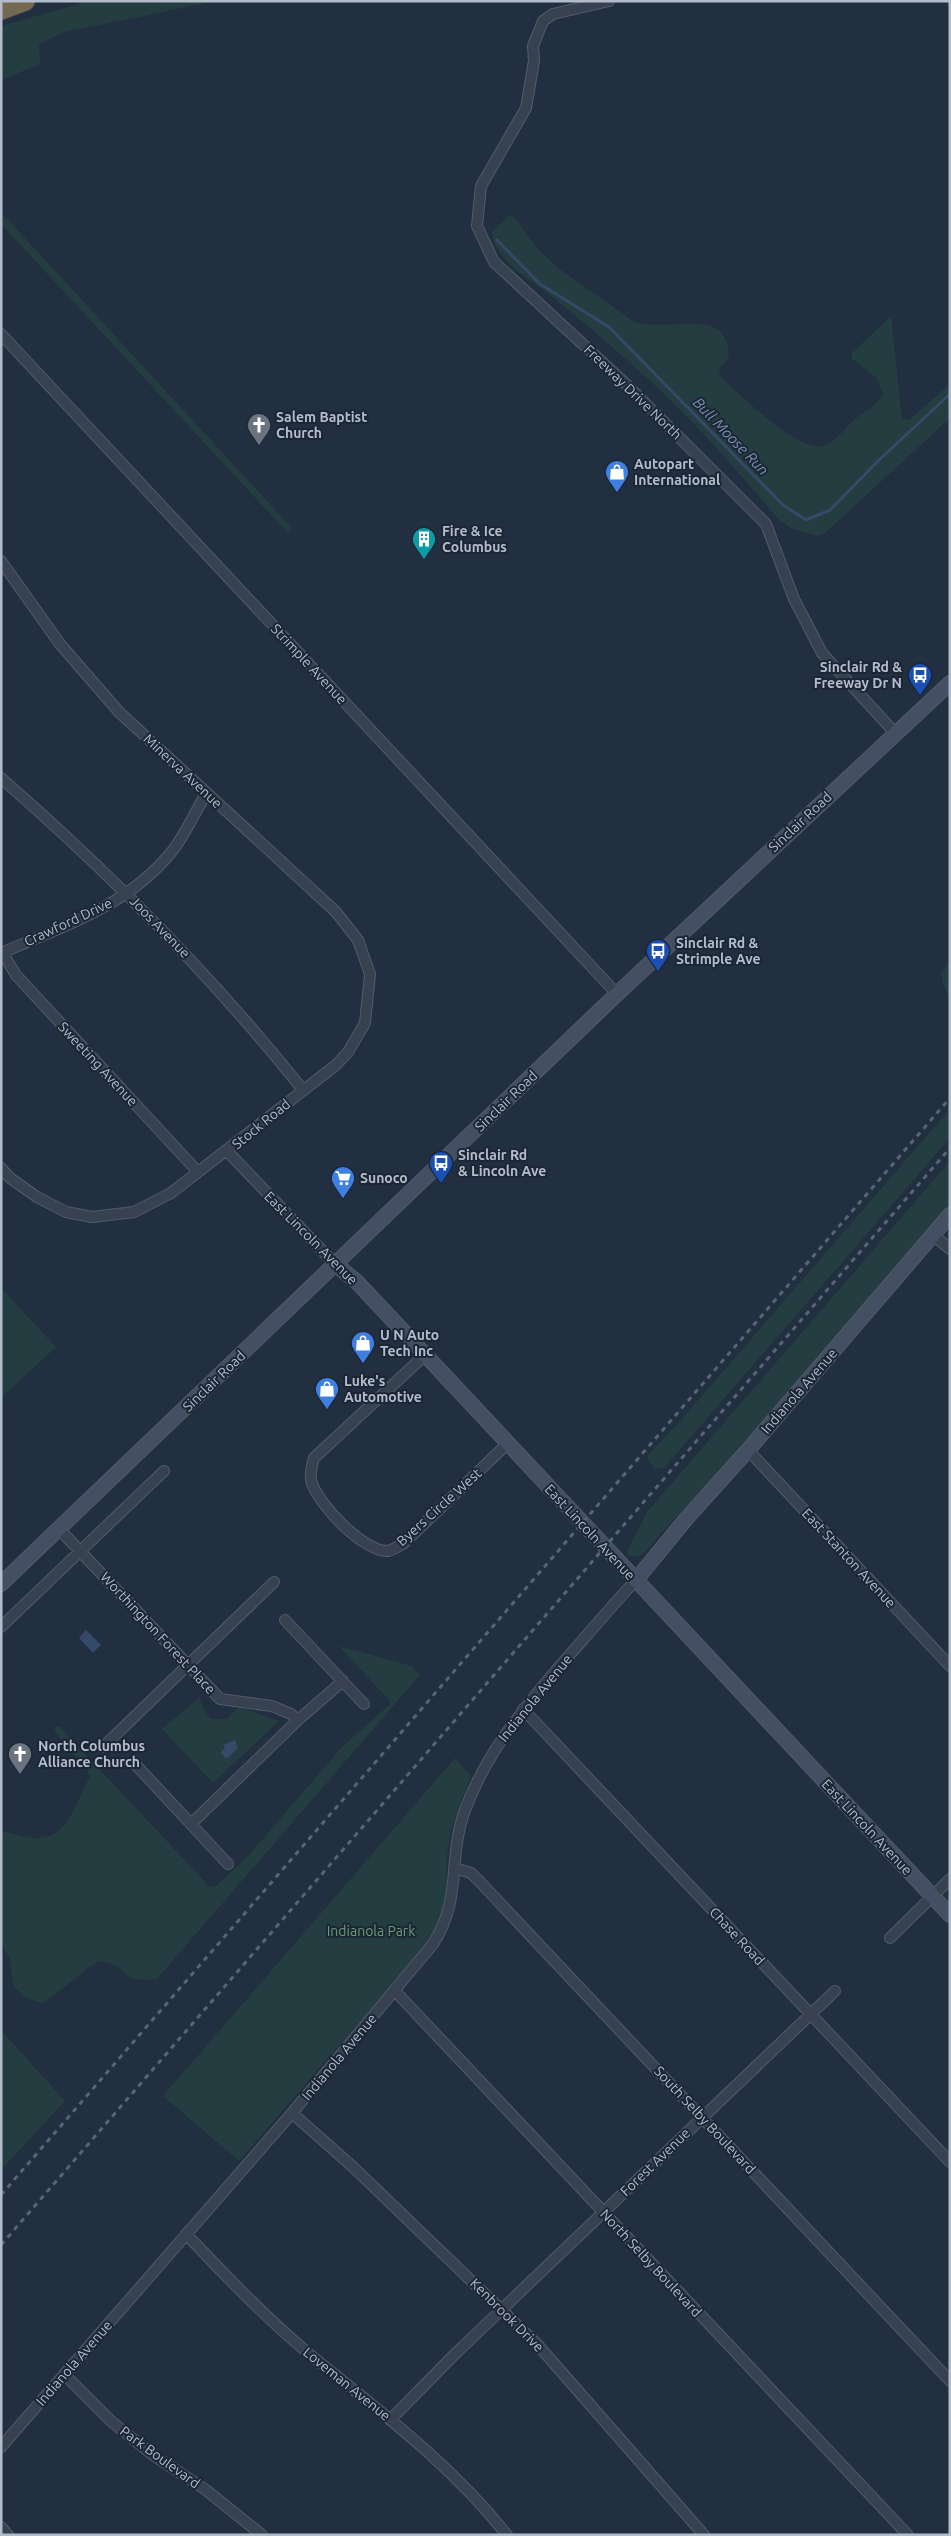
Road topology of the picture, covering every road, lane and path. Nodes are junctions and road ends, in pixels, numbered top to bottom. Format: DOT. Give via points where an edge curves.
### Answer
graph roads {
  1 [pos="25,1"];
  2 [pos="609,1"];
  3 [pos="1,10"];
  4 [pos="1,334"];
  5 [pos="1,561"];
  6 [pos="950,683"];
  7 [pos="895,733"];
  8 [pos="1,778"];
  9 [pos="206,794"];
  10 [pos="127,892"];
  11 [pos="2,952"];
  12 [pos="370,974"];
  13 [pos="616,994"];
  14 [pos="303,1090"];
  15 [pos="227,1151"];
  16 [pos="1,1168"];
  17 [pos="198,1172"];
  18 [pos="950,1215"];
  19 [pos="933,1235"];
  20 [pos="950,1249"];
  21 [pos="334,1263"];
  22 [pos="425,1355"];
  23 [pos="508,1444"];
  24 [pos="748,1450"];
  25 [pos="164,1470"];
  26 [pos="59,1529"];
  27 [pos="80,1550"];
  28 [pos="636,1580"];
  29 [pos="274,1582"];
  30 [pos="1,1584"];
  31 [pos="285,1620"];
  32 [pos="1,1627"];
  33 [pos="188,1665"];
  34 [pos="950,1666"];
  35 [pos="342,1681"];
  36 [pos="364,1704"];
  37 [pos="523,1709"];
  38 [pos="298,1720"];
  39 [pos="103,1747"];
  40 [pos="135,1764"];
  41 [pos="192,1823"];
  42 [pos="228,1864"];
  43 [pos="454,1868"];
  44 [pos="950,1879"];
  45 [pos="932,1896"];
  46 [pos="950,1915"];
  47 [pos="890,1938"];
  48 [pos="395,1991"];
  49 [pos="834,1991"];
  50 [pos="810,2014"];
  51 [pos="292,2113"];
  52 [pos="702,2117"];
  53 [pos="950,2162"];
  54 [pos="604,2212"];
  55 [pos="186,2234"];
  56 [pos="502,2310"];
  57 [pos="64,2374"];
  58 [pos="950,2381"];
  59 [pos="391,2419"];
  60 [pos="1,2447"];
  61 [pos="1,2527"];
  62 [pos="8,2535"];
  63 [pos="262,2535"];
  64 [pos="507,2535"];
  65 [pos="704,2535"];
  66 [pos="908,2535"];
  1 -- 3 [label="highway"];
  2 -- 7 [label="street, Freeway Drive North" via="553,14 543,21 533,46 534,61 526,108 481,186 477,226 494,262 628,386 766,524 794,599 822,652"];
  4 -- 13 [label="street, Strimple Avenue"];
  5 -- 9 [label="street, Minerva Avenue" via="78,666 119,712"];
  6 -- 7 [label="main road, Sinclair Road"];
  7 -- 13 [label="main road, Sinclair Road"];
  8 -- 10 [label="street, Joos Avenue"];
  9 -- 10 [label="street, Crawford Drive" via="174,849 141,883"];
  9 -- 12 [label="street, Minerva Avenue" via="336,912 358,940"];
  10 -- 11 [label="street, Crawford Drive" via="111,904 66,926"];
  10 -- 14 [label="street, Joos Avenue" via="216,987"];
  11 -- 17 [label="street, Sweeting Avenue" via="16,975"];
  12 -- 14 [label="street, Stock Road" via="365,1023 336,1065"];
  13 -- 21 [label="main road, Sinclair Road" via="429,1176"];
  14 -- 15 [label="street, Stock Road"];
  15 -- 17 [label="street, Stock Road"];
  15 -- 21 [label="street, East Lincoln Avenue"];
  16 -- 17 [label="street, Stock Road" via="37,1198 66,1212 92,1216 134,1212 171,1193"];
  18 -- 19 [label="main road, Indianola Avenue"];
  19 -- 20 [label="street"];
  19 -- 24 [label="main road, Indianola Avenue"];
  21 -- 22 [label="main road, East Lincoln Avenue" via="357,1282"];
  21 -- 26 [label="main road, Sinclair Road"];
  22 -- 23 [label="main road, East Lincoln Avenue"];
  22 -- 23 [label="street, Byers Circle West" via="314,1458 311,1479 315,1491 342,1523 374,1549 389,1551 403,1544"];
  23 -- 28 [label="main road, East Lincoln Avenue"];
  24 -- 28 [label="main road, Indianola Avenue"];
  24 -- 34 [label="street, East Stanton Avenue"];
  25 -- 27 [label="street"];
  26 -- 27 [label="street, Worthington Forest Place"];
  26 -- 30 [label="main road, Sinclair Road"];
  27 -- 32 [label="street"];
  27 -- 33 [label="street, Worthington Forest Place"];
  28 -- 37 [label="street, Indianola Avenue"];
  28 -- 45 [label="main road, East Lincoln Avenue"];
  29 -- 33 [label="street"];
  31 -- 35 [label="street"];
  33 -- 38 [label="street, Worthington Forest Place" via="220,1699 272,1706"];
  33 -- 39 [label="street"];
  35 -- 36 [label="street"];
  35 -- 38 [label="street"];
  37 -- 43 [label="street, Indianola Avenue" via="497,1744 474,1788 456,1836"];
  37 -- 50 [label="street, Chase Road"];
  38 -- 41 [label="street"];
  40 -- 41 [label="street"];
  41 -- 42 [label="street"];
  43 -- 48 [label="street, Indianola Avenue" via="453,1898 442,1931"];
  43 -- 52 [label="street, South Selby Boulevard" via="471,1874 481,1883"];
  44 -- 45 [label="street"];
  45 -- 46 [label="main road, East Lincoln Avenue"];
  45 -- 47 [label="street"];
  48 -- 51 [label="street, Indianola Avenue"];
  48 -- 54 [label="street, North Selby Boulevard"];
  49 -- 50 [label="street, Forest Avenue"];
  50 -- 52 [label="street, Forest Avenue"];
  50 -- 53 [label="street, Chase Road"];
  51 -- 55 [label="street, Indianola Avenue"];
  51 -- 56 [label="street, Kenbrook Drive" via="354,2167"];
  52 -- 54 [label="street, Forest Avenue"];
  52 -- 58 [label="street, South Selby Boulevard"];
  54 -- 56 [label="street, Forest Avenue"];
  54 -- 66 [label="street, North Selby Boulevard"];
  55 -- 57 [label="street, Indianola Avenue"];
  55 -- 59 [label="street, Loveman Avenue" via="307,2352"];
  56 -- 59 [label="street, Forest Avenue"];
  56 -- 65 [label="street, Kenbrook Drive" via="608,2423"];
  57 -- 60 [label="street, Indianola Avenue"];
  57 -- 63 [label="street, Park Boulevard" via="112,2422"];
  59 -- 64 [label="street, Loveman Avenue" via="463,2485"];
  61 -- 62 [label="street"];
}
